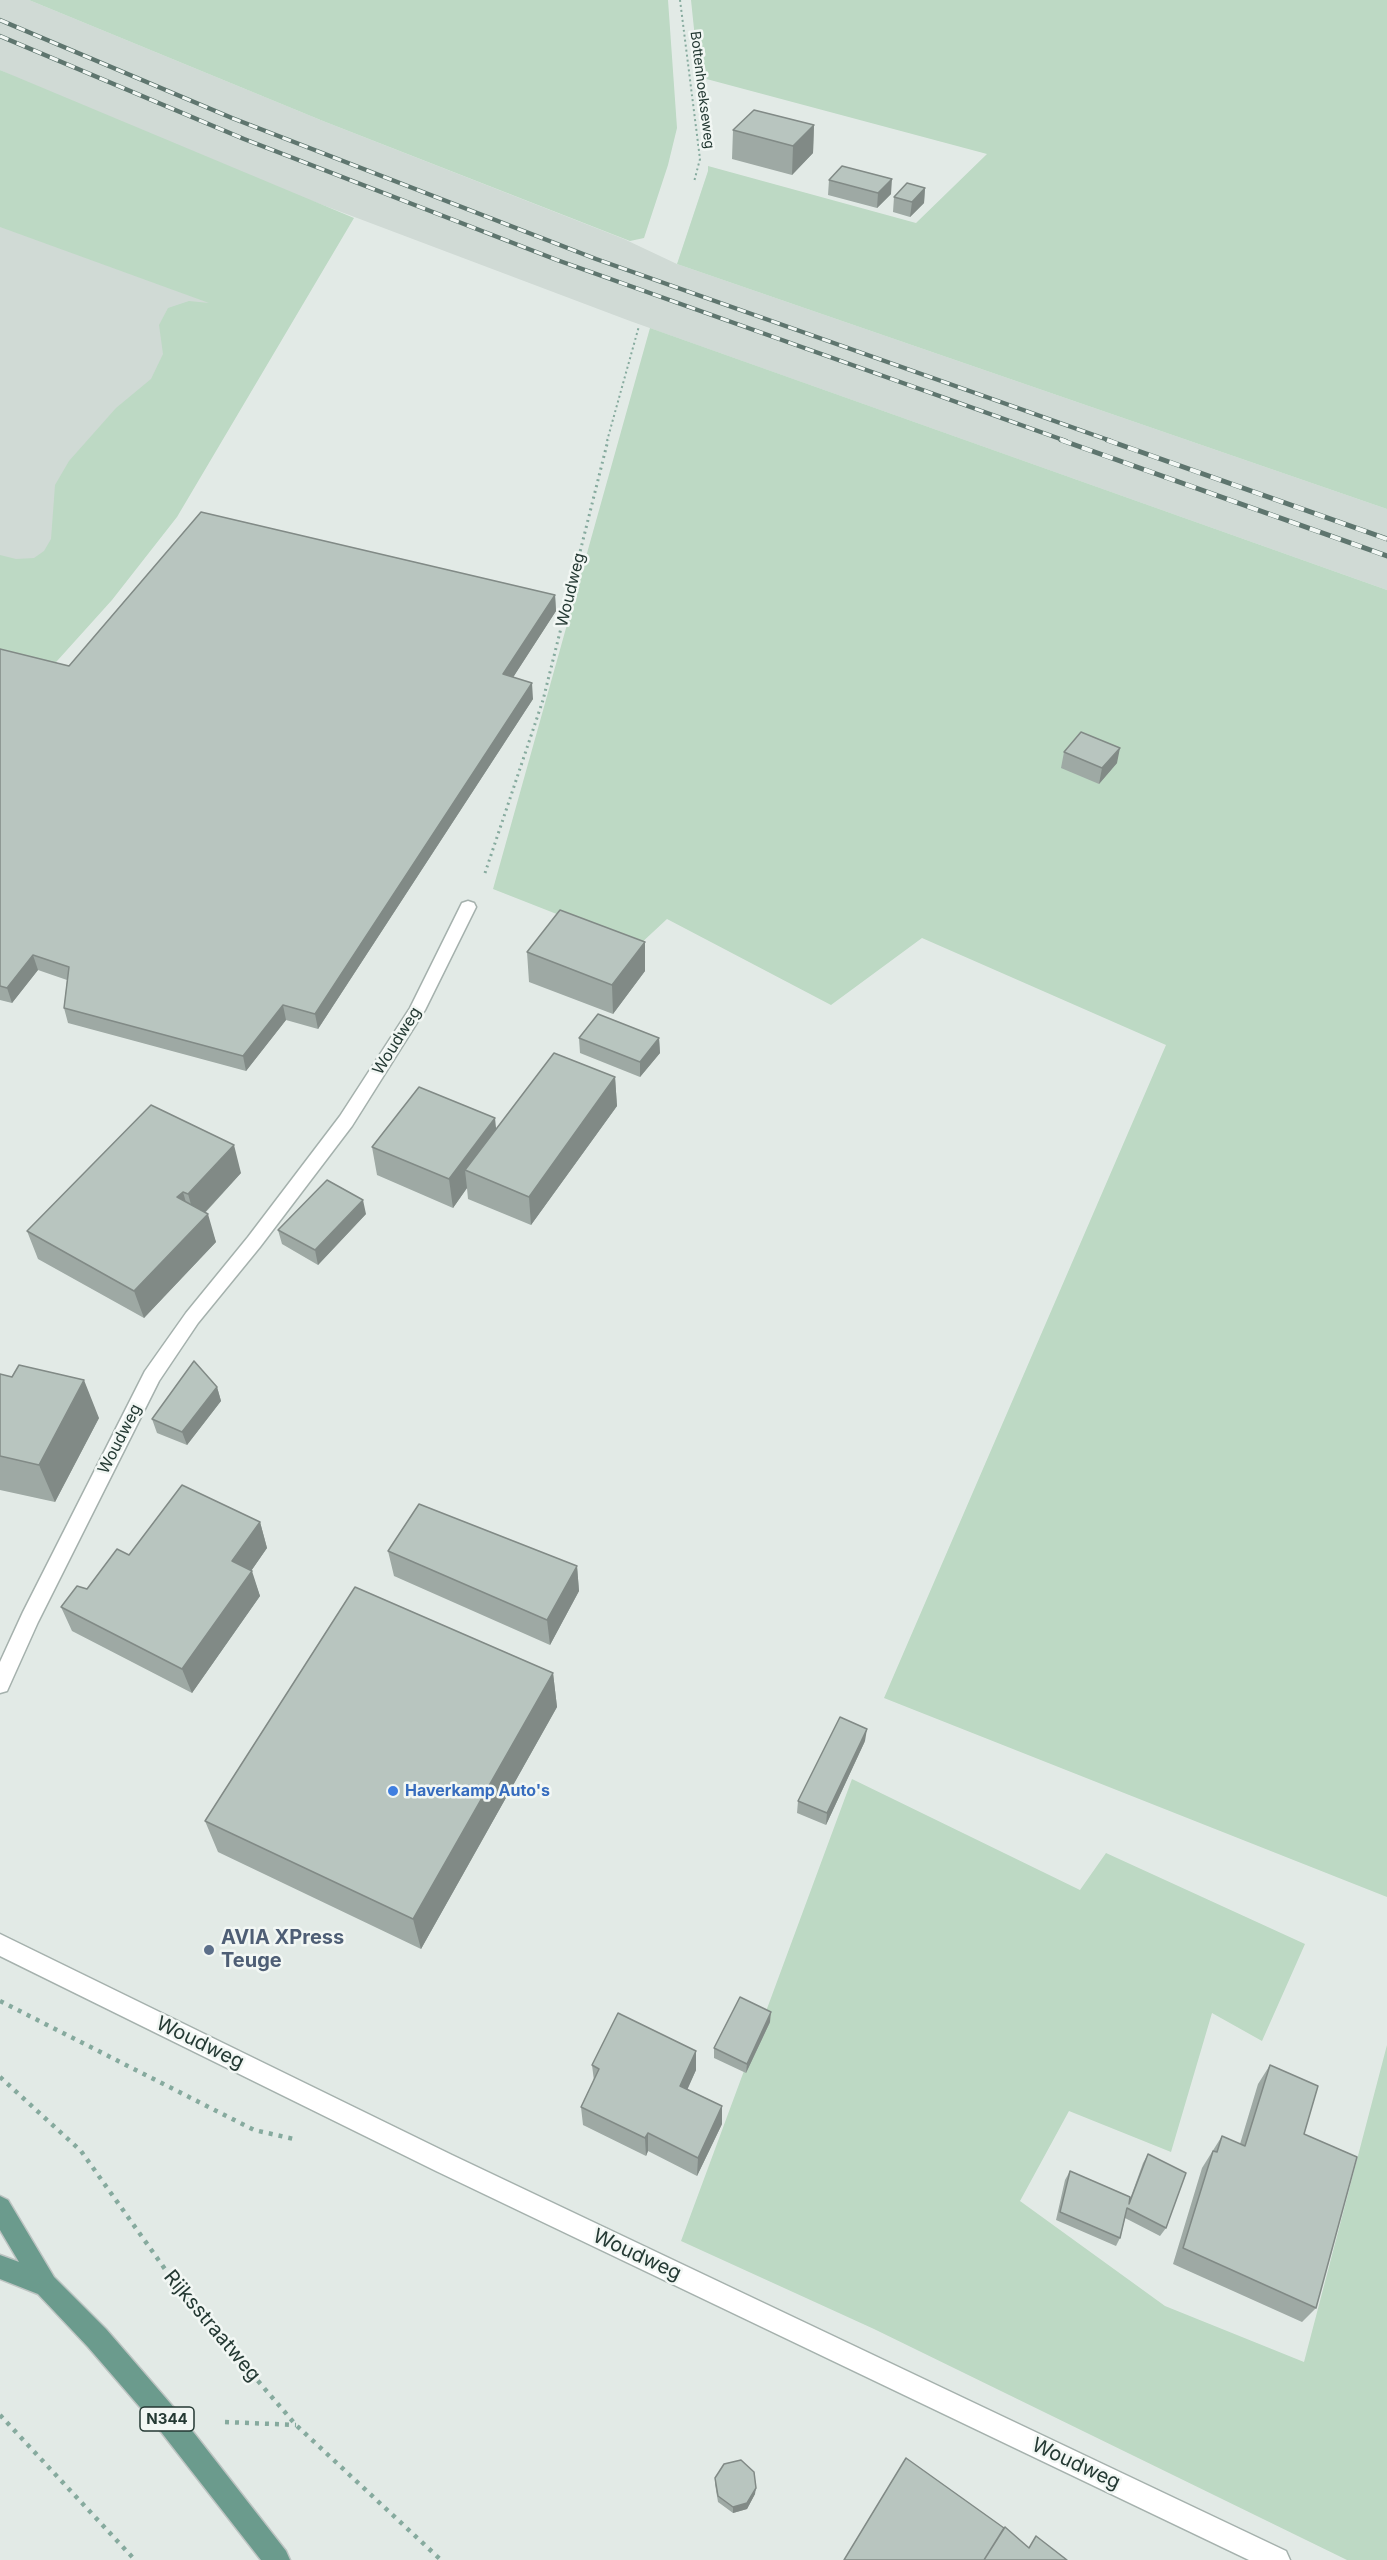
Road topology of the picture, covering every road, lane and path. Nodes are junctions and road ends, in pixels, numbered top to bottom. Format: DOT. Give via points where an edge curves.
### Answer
graph roads {
  1 [pos="680,0"];
  2 [pos="694,182"];
  3 [pos="639,326"];
  4 [pos="468,907"];
  5 [pos="0,1684"];
  6 [pos="0,1945"];
  7 [pos="0,2077"];
  8 [pos="0,2208"];
  9 [pos="0,2267"];
  10 [pos="46,2285"];
  11 [pos="0,2415"];
  12 [pos="167,2419"];
  13 [pos="296,2425"];
  14 [pos="135,2560"];
  15 [pos="278,2560"];
  16 [pos="441,2560"];
  17 [pos="1277,2560"];
  1 -- 2 [label="path, Bottenhoekseweg" via="700,159"];
  3 -- 4 [label="path, Woudweg" via="543,700 490,865"];
  4 -- 5 [label="street, Woudweg" via="417,1010 345,1121 192,1318 152,1376"];
  6 -- 17 [label="street, Woudweg" via="455,2168"];
  7 -- 13 [label="path, Rijksstraatweg" via="81,2151 182,2293"];
  8 -- 10 [label="main road, N344"];
  9 -- 10 [label="main road, N344"];
  10 -- 12 [label="main road, N344"];
  11 -- 14 [label="path"];
  12 -- 13 [label="path"];
  12 -- 15 [label="main road, N344"];
  13 -- 16 [label="path, Rijksstraatweg"];
}
